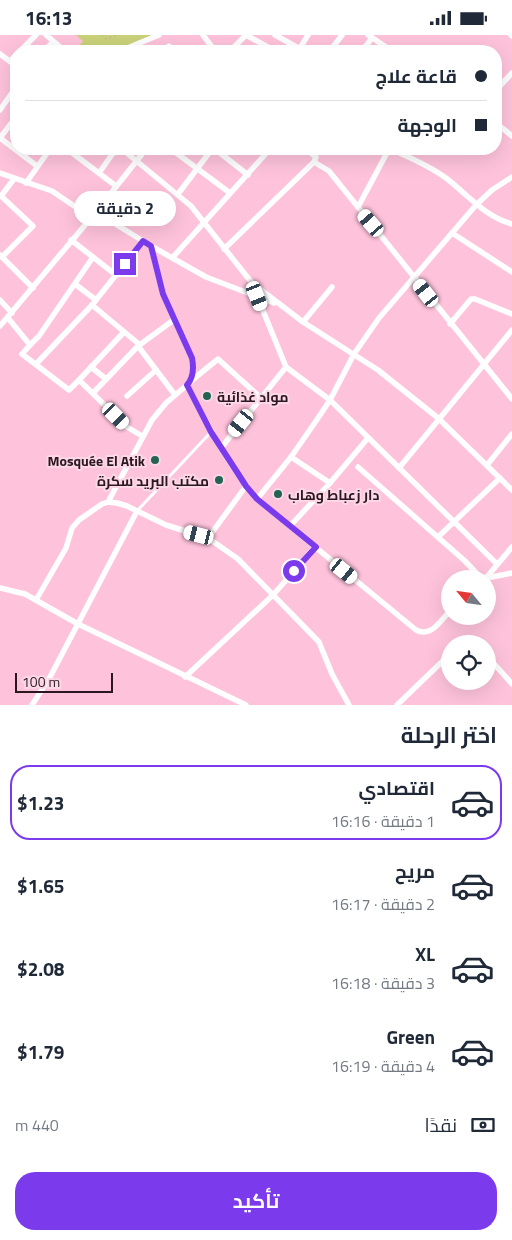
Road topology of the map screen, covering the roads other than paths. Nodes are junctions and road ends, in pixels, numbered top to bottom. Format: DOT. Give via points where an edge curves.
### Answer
graph roads {
  1 [pos="36,35"];
  2 [pos="46,35"];
  3 [pos="160,35"];
  4 [pos="202,35"];
  5 [pos="246,35"];
  6 [pos="275,35"];
  7 [pos="370,36"];
  8 [pos="53,42"];
  9 [pos="26,45"];
  10 [pos="50,45"];
  11 [pos="57,45"];
  12 [pos="135,45"];
  13 [pos="210,45"];
  14 [pos="236,45"];
  15 [pos="264,45"];
  16 [pos="293,45"];
  17 [pos="383,45"];
  18 [pos="0,54"];
  19 [pos="10,61"];
  20 [pos="512,73"];
  21 [pos="502,84"];
  22 [pos="10,96"];
  23 [pos="0,110"];
  24 [pos="10,125"];
  25 [pos="502,128"];
  26 [pos="512,136"];
  27 [pos="0,138"];
  28 [pos="10,146"];
  29 [pos="22,155"];
  30 [pos="46,155"];
  31 [pos="75,155"];
  32 [pos="112,155"];
  33 [pos="130,155"];
  34 [pos="141,155"];
  35 [pos="178,155"];
  36 [pos="208,155"];
  37 [pos="221,155"];
  38 [pos="265,155"];
  39 [pos="314,155"];
  40 [pos="387,155"];
  41 [pos="402,155"];
  42 [pos="136,160"];
  43 [pos="314,162"];
  44 [pos="37,167"];
  45 [pos="196,169"];
  46 [pos="0,173"];
  47 [pos="99,173"];
  48 [pos="248,175"];
  49 [pos="512,177"];
  50 [pos="14,179"];
  51 [pos="26,183"];
  52 [pos="116,186"];
  53 [pos="230,193"];
  54 [pos="178,194"];
  55 [pos="476,205"];
  56 [pos="358,207"];
  57 [pos="96,212"];
  58 [pos="203,222"];
  59 [pos="512,224"];
  60 [pos="452,233"];
  61 [pos="71,240"];
  62 [pos="143,241"];
  63 [pos="151,246"];
  64 [pos="224,249"];
  65 [pos="1,256"];
  66 [pos="93,257"];
  67 [pos="173,257"];
  68 [pos="512,272"];
  69 [pos="116,275"];
  70 [pos="414,277"];
  71 [pos="75,283"];
  72 [pos="332,287"];
  73 [pos="33,288"];
  74 [pos="257,296"];
  75 [pos="0,300"];
  76 [pos="94,302"];
  77 [pos="281,306"];
  78 [pos="512,314"];
  79 [pos="10,315"];
  80 [pos="175,319"];
  81 [pos="303,322"];
  82 [pos="450,324"];
  83 [pos="0,326"];
  84 [pos="124,332"];
  85 [pos="511,334"];
  86 [pos="30,345"];
  87 [pos="139,346"];
  88 [pos="354,355"];
  89 [pos="36,364"];
  90 [pos="484,364"];
  91 [pos="91,367"];
  92 [pos="286,367"];
  93 [pos="156,370"];
  94 [pos="106,379"];
  95 [pos="79,380"];
  96 [pos="188,384"];
  97 [pos="93,393"];
  98 [pos="175,395"];
  99 [pos="127,396"];
  100 [pos="261,398"];
  101 [pos="512,399"];
  102 [pos="330,400"];
  103 [pos="438,418"];
  104 [pos="211,432"];
  105 [pos="512,434"];
  106 [pos="142,437"];
  107 [pos="368,438"];
  108 [pos="221,448"];
  109 [pos="292,457"];
  110 [pos="487,465"];
  111 [pos="358,467"];
  112 [pos="399,468"];
  113 [pos="500,478"];
  114 [pos="330,483"];
  115 [pos="246,486"];
  116 [pos="512,490"];
  117 [pos="257,499"];
  118 [pos="108,502"];
  119 [pos="137,511"];
  120 [pos="453,523"];
  121 [pos="290,526"];
  122 [pos="438,537"];
  123 [pos="208,538"];
  124 [pos="316,547"];
  125 [pos="512,547"];
  126 [pos="497,564"];
  127 [pos="474,570"];
  128 [pos="492,570"];
  129 [pos="512,573"];
  130 [pos="496,576"];
  131 [pos="0,590"];
  132 [pos="273,595"];
  133 [pos="36,600"];
  134 [pos="441,621"];
  135 [pos="78,624"];
  136 [pos="441,663"];
  137 [pos="496,666"];
  138 [pos="185,677"];
  139 [pos="512,684"];
  140 [pos="242,704"];
  141 [pos="32,705"];
  142 [pos="349,705"];
  143 [pos="397,705"];
  1 -- 9 [label="street"];
  2 -- 8 [label="street"];
  3 -- 12 [label="street"];
  4 -- 13 [label="street"];
  5 -- 14 [label="street"];
  5 -- 15 [label="street"];
  6 -- 16 [label="street"];
  7 -- 17 [label="street"];
  8 -- 10 [label="street"];
  8 -- 11 [label="street"];
  18 -- 19 [label="street"];
  20 -- 21 [label="street"];
  22 -- 23 [label="street"];
  24 -- 27 [label="street"];
  25 -- 26 [label="street"];
  27 -- 28 [label="street"];
  29 -- 44 [label="street"];
  30 -- 44 [label="street"];
  31 -- 47 [label="street"];
  32 -- 47 [label="street"];
  33 -- 42 [label="street"];
  34 -- 42 [label="street"];
  35 -- 45 [label="street"];
  36 -- 45 [label="street"];
  37 -- 48 [label="street"];
  38 -- 48 [label="street"];
  39 -- 43 [label="street"];
  40 -- 56 [label="street"];
  41 -- 55 [label="street" via="442,175"];
  42 -- 52 [label="street"];
  42 -- 54 [label="street"];
  43 -- 56 [label="street" via="329,171"];
  43 -- 64 [label="street"];
  44 -- 51 [label="street"];
  45 -- 53 [label="street"];
  45 -- 54 [label="street"];
  46 -- 50 [label="street"];
  47 -- 52 [label="street"];
  48 -- 53 [label="street"];
  49 -- 55 [label="street"];
  50 -- 51 [label="street"];
  50 -- 65 [label="street" via="1,196 33,226"];
  51 -- 57 [label="street" via="52,191 83,212"];
  52 -- 57 [label="street"];
  53 -- 58 [label="street"];
  54 -- 58 [label="street"];
  55 -- 59 [label="street"];
  55 -- 60 [label="street"];
  56 -- 70 [label="street"];
  57 -- 61 [label="street"];
  57 -- 62 [label="street"];
  58 -- 64 [label="street"];
  58 -- 67 [label="street"];
  60 -- 68 [label="street"];
  60 -- 70 [label="street"];
  61 -- 66 [label="street"];
  61 -- 73 [label="street"];
  62 -- 63 [label="street"];
  62 -- 69 [label="street"];
  63 -- 67 [label="street"];
  63 -- 80 [label="street" via="163,294"];
  64 -- 77 [label="street" via="252,283"];
  65 -- 73 [label="street"];
  66 -- 69 [label="street"];
  66 -- 71 [label="street"];
  67 -- 74 [label="street" via="206,277"];
  69 -- 76 [label="street"];
  70 -- 82 [label="street"];
  70 -- 88 [label="street" via="379,318"];
  71 -- 76 [label="street"];
  71 -- 86 [label="street"];
  72 -- 81 [label="street"];
  73 -- 79 [label="street"];
  74 -- 77 [label="street"];
  74 -- 92 [label="street"];
  75 -- 79 [label="street"];
  76 -- 84 [label="street"];
  76 -- 89 [label="street"];
  77 -- 81 [label="street"];
  78 -- 82 [label="street" via="471,299"];
  79 -- 83 [label="street"];
  79 -- 86 [label="street"];
  80 -- 87 [label="street"];
  80 -- 96 [label="street" via="194,365"];
  81 -- 88 [label="street"];
  82 -- 90 [label="street"];
  84 -- 87 [label="street"];
  84 -- 91 [label="street"];
  85 -- 90 [label="street"];
  86 -- 89 [label="street" via="22,354"];
  87 -- 93 [label="street"];
  87 -- 94 [label="street"];
  88 -- 102 [label="street"];
  88 -- 103 [label="street"];
  89 -- 95 [label="street" via="69,390"];
  90 -- 101 [label="street"];
  90 -- 103 [label="street"];
  91 -- 94 [label="street"];
  91 -- 95 [label="street"];
  92 -- 100 [label="street"];
  92 -- 102 [label="street"];
  93 -- 98 [label="street"];
  93 -- 99 [label="street"];
  94 -- 97 [label="street"];
  95 -- 97 [label="street"];
  96 -- 98 [label="street"];
  96 -- 100 [label="street" via="218,359"];
  96 -- 104 [label="street"];
  97 -- 106 [label="street" via="127,427"];
  98 -- 106 [label="street" via="159,410"];
  100 -- 108 [label="street"];
  102 -- 107 [label="street"];
  102 -- 109 [label="street"];
  103 -- 110 [label="street"];
  103 -- 112 [label="street"];
  104 -- 108 [label="street"];
  104 -- 119 [label="lane"];
  105 -- 110 [label="street"];
  106 -- 118 [label="street"];
  107 -- 112 [label="street"];
  107 -- 114 [label="street"];
  108 -- 115 [label="street"];
  109 -- 114 [label="street"];
  109 -- 117 [label="street"];
  110 -- 113 [label="street"];
  111 -- 122 [label="street"];
  112 -- 120 [label="street"];
  113 -- 116 [label="street"];
  113 -- 120 [label="street"];
  114 -- 121 [label="street"];
  115 -- 117 [label="street"];
  115 -- 123 [label="street"];
  117 -- 121 [label="street"];
  118 -- 119 [label="street"];
  118 -- 133 [label="street" via="75,524 66,549"];
  119 -- 123 [label="street" via="166,525"];
  119 -- 135 [label="street"];
  120 -- 122 [label="street"];
  120 -- 126 [label="street"];
  121 -- 124 [label="street"];
  122 -- 127 [label="street"];
  123 -- 132 [label="street" via="238,559"];
  124 -- 132 [label="street"];
  124 -- 134 [label="street" via="416,630 428,632"];
  125 -- 126 [label="street"];
  126 -- 128 [label="street"];
  129 -- 130 [label="street"];
  131 -- 133 [label="street" via="25,594"];
  132 -- 138 [label="street"];
  132 -- 142 [label="street" via="319,642"];
  133 -- 135 [label="street"];
  135 -- 138 [label="street"];
  135 -- 141 [label="street"];
  136 -- 143 [label="street"];
  137 -- 139 [label="street"];
  138 -- 140 [label="street"];
}
